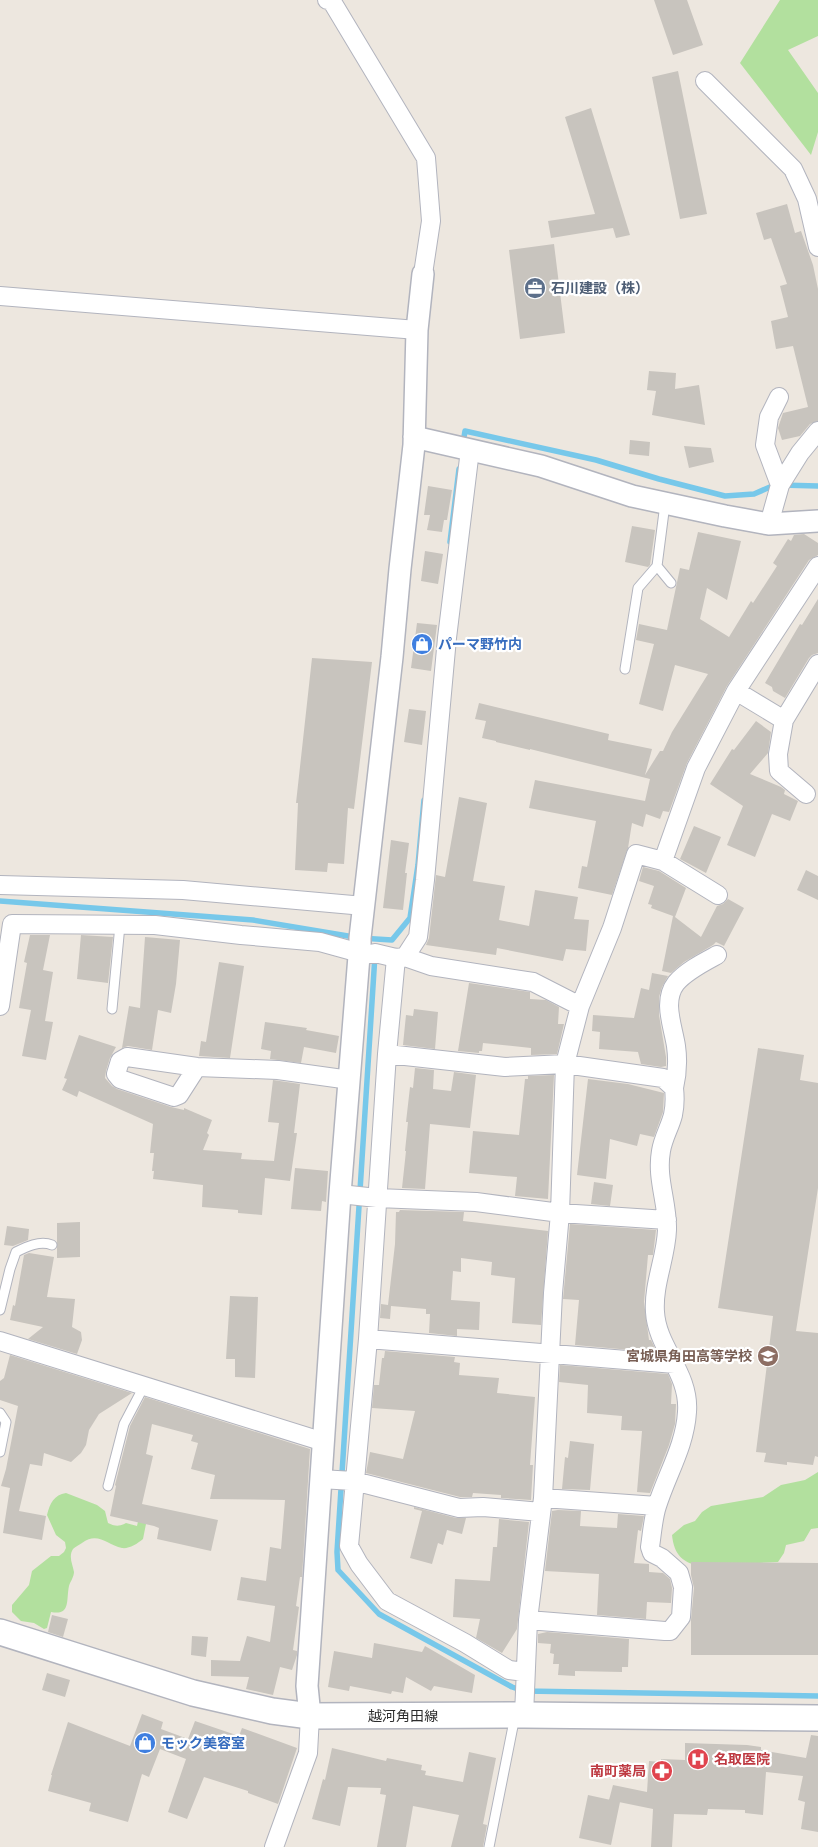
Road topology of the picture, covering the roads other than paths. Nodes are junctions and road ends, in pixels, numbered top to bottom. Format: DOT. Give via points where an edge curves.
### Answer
graph roads {
  1 [pos="326,0"];
  2 [pos="331,0"];
  3 [pos="705,81"];
  4 [pos="818,246"];
  5 [pos="423,274"];
  6 [pos="0,296"];
  7 [pos="417,330"];
  8 [pos="779,397"];
  9 [pos="818,431"];
  10 [pos="414,437"];
  11 [pos="470,450"];
  12 [pos="780,485"];
  13 [pos="665,503"];
  14 [pos="818,521"];
  15 [pos="769,524"];
  16 [pos="658,566"];
  17 [pos="818,566"];
  18 [pos="671,583"];
  19 [pos="818,664"];
  20 [pos="625,669"];
  21 [pos="736,691"];
  22 [pos="784,720"];
  23 [pos="806,794"];
  24 [pos="662,861"];
  25 [pos="0,885"];
  26 [pos="718,895"];
  27 [pos="364,906"];
  28 [pos="120,925"];
  29 [pos="360,955"];
  30 [pos="717,955"];
  31 [pos="401,957"];
  32 [pos="0,1006"];
  33 [pos="580,1006"];
  34 [pos="112,1009"];
  35 [pos="387,1054"];
  36 [pos="565,1064"];
  37 [pos="197,1067"];
  38 [pos="350,1080"];
  39 [pos="674,1088"];
  40 [pos="340,1194"];
  41 [pos="377,1198"];
  42 [pos="560,1213"];
  43 [pos="667,1220"];
  44 [pos="52,1244"];
  45 [pos="0,1310"];
  46 [pos="368,1339"];
  47 [pos="1,1344"];
  48 [pos="550,1355"];
  49 [pos="675,1364"];
  50 [pos="144,1386"];
  51 [pos="0,1412"];
  52 [pos="324,1442"];
  53 [pos="0,1452"];
  54 [pos="320,1479"];
  55 [pos="354,1481"];
  56 [pos="108,1486"];
  57 [pos="542,1505"];
  58 [pos="657,1506"];
  59 [pos="528,1620"];
  60 [pos="0,1632"];
  61 [pos="525,1672"];
  62 [pos="519,1715"];
  63 [pos="310,1716"];
  64 [pos="818,1718"];
  65 [pos="274,1847"];
  66 [pos="489,1847"];
  1 -- 2 [label="street"];
  2 -- 5 [label="street" via="426,158 431,221"];
  3 -- 4 [label="street" via="793,169 807,199"];
  5 -- 7 [label="street"];
  6 -- 7 [label="street"];
  7 -- 10 [label="street"];
  8 -- 12 [label="street" via="768,417 765,445"];
  9 -- 12 [label="street"];
  10 -- 11 [label="street"];
  10 -- 27 [label="street"];
  11 -- 13 [label="street" via="541,466 632,496"];
  11 -- 31 [label="street" via="447,638 426,880 418,937"];
  12 -- 15 [label="street"];
  13 -- 15 [label="street"];
  13 -- 16 [label="lane"];
  14 -- 15 [label="street"];
  16 -- 18 [label="lane"];
  16 -- 20 [label="lane" via="638,588"];
  17 -- 21 [label="street"];
  19 -- 22 [label="street"];
  21 -- 22 [label="street"];
  21 -- 24 [label="street" via="696,768"];
  22 -- 23 [label="street" via="778,754 780,771"];
  24 -- 26 [label="street"];
  24 -- 33 [label="street" via="636,854 612,928"];
  25 -- 27 [label="street" via="183,890"];
  27 -- 29 [label="street"];
  28 -- 29 [label="street" via="155,925 320,942"];
  28 -- 32 [label="street" via="12,924"];
  28 -- 34 [label="lane"];
  29 -- 31 [label="street" via="375,953"];
  29 -- 38 [label="street"];
  30 -- 39 [label="street" via="676,983 669,997 676,1047"];
  31 -- 33 [label="street" via="431,966 532,982"];
  31 -- 35 [label="street"];
  33 -- 36 [label="street"];
  35 -- 36 [label="street" via="505,1067"];
  35 -- 41 [label="street"];
  36 -- 39 [label="street" via="663,1078"];
  36 -- 42 [label="street"];
  37 -- 38 [label="street" via="278,1070"];
  38 -- 40 [label="street"];
  39 -- 43 [label="street" via="673,1115 661,1150 659,1176"];
  40 -- 41 [label="street"];
  40 -- 52 [label="street"];
  41 -- 42 [label="street" via="476,1202"];
  41 -- 46 [label="street"];
  42 -- 43 [label="street"];
  42 -- 48 [label="street"];
  43 -- 49 [label="street" via="655,1313 658,1329"];
  44 -- 45 [label="lane" via="34,1245 16,1252"];
  46 -- 48 [label="street"];
  46 -- 55 [label="street"];
  47 -- 50 [label="street"];
  48 -- 49 [label="street"];
  48 -- 57 [label="street"];
  49 -- 58 [label="street" via="687,1394 687,1413 679,1450"];
  50 -- 52 [label="street"];
  50 -- 56 [label="lane" via="124,1424"];
  51 -- 53 [label="lane" via="6,1422"];
  52 -- 54 [label="street"];
  54 -- 55 [label="street"];
  54 -- 63 [label="street" via="307,1686"];
  55 -- 57 [label="street" via="460,1508"];
  55 -- 61 [label="street" via="349,1546 387,1601 509,1670"];
  57 -- 58 [label="street"];
  57 -- 59 [label="street"];
  58 -- 59 [label="street" via="651,1550 679,1573 683,1587 681,1617 670,1631"];
  59 -- 61 [label="street"];
  60 -- 63 [label="main road, 越河角田線" via="193,1693"];
  61 -- 62 [label="street"];
  62 -- 63 [label="main road, 越河角田線"];
  62 -- 64 [label="main road, 越河角田線"];
  62 -- 66 [label="lane"];
  63 -- 65 [label="street" via="308,1753"];
}
